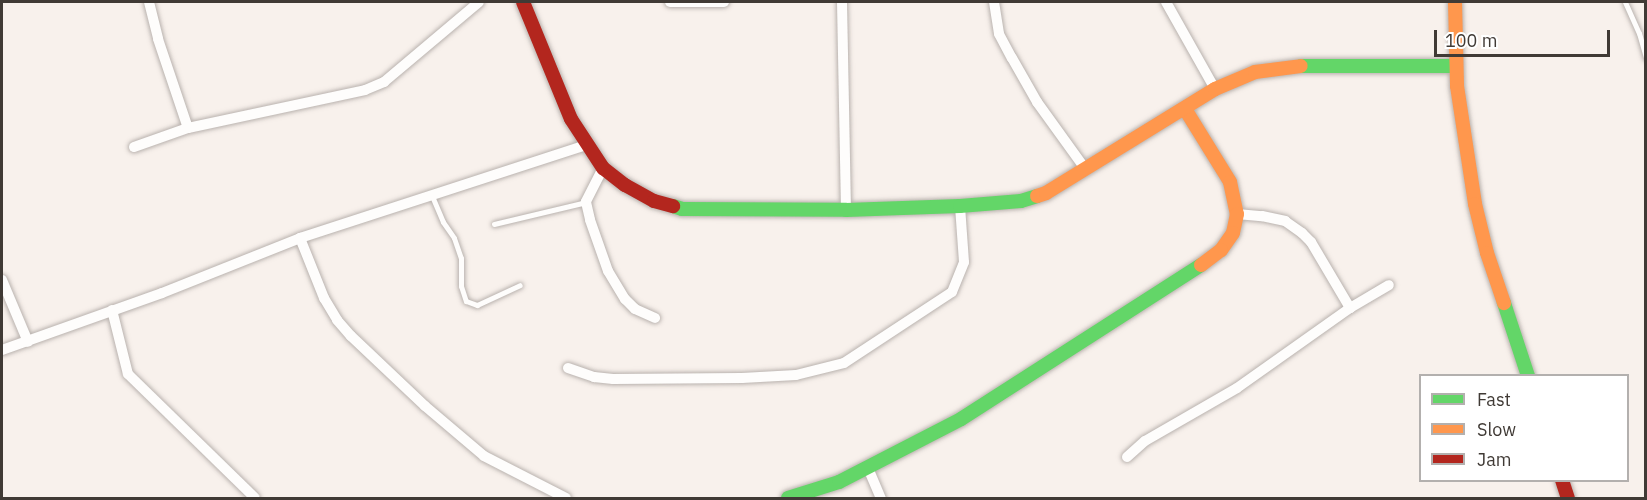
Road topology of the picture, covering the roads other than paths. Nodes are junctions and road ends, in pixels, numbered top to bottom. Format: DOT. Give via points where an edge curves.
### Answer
graph roads {
  1 [pos="148,2"];
  2 [pos="479,2"];
  3 [pos="524,2"];
  4 [pos="670,2"];
  5 [pos="724,2"];
  6 [pos="843,2"];
  7 [pos="994,2"];
  8 [pos="1166,2"];
  9 [pos="1455,2"];
  10 [pos="1625,2"];
  11 [pos="1646,58"];
  12 [pos="1456,66"];
  13 [pos="1215,88"];
  14 [pos="1185,109"];
  15 [pos="188,128"];
  16 [pos="586,145"];
  17 [pos="134,147"];
  18 [pos="603,168"];
  19 [pos="1086,170"];
  20 [pos="432,195"];
  21 [pos="586,202"];
  22 [pos="960,206"];
  23 [pos="846,210"];
  24 [pos="1237,214"];
  25 [pos="494,224"];
  26 [pos="300,238"];
  27 [pos="2,280"];
  28 [pos="520,285"];
  29 [pos="1389,285"];
  30 [pos="1350,308"];
  31 [pos="112,310"];
  32 [pos="655,318"];
  33 [pos="28,342"];
  34 [pos="2,350"];
  35 [pos="568,368"];
  36 [pos="1528,374"];
  37 [pos="1127,457"];
  38 [pos="868,468"];
  39 [pos="1563,482"];
  40 [pos="255,498"];
  41 [pos="566,498"];
  42 [pos="788,498"];
  43 [pos="881,498"];
  44 [pos="1568,498"];
  1 -- 15 [label="street"];
  2 -- 15 [label="street" via="384,82 364,90"];
  3 -- 16 [label="street" via="571,119"];
  4 -- 5 [label="street"];
  6 -- 23 [label="street"];
  7 -- 19 [label="street" via="999,34 1012,58 1037,102"];
  8 -- 13 [label="street"];
  9 -- 12 [label="street"];
  10 -- 11 [label="lane" via="1640,33"];
  12 -- 13 [label="street" via="1309,65 1255,72"];
  12 -- 36 [label="street" via="1475,204 1487,253"];
  13 -- 14 [label="street"];
  14 -- 19 [label="street"];
  14 -- 24 [label="street" via="1230,182"];
  15 -- 17 [label="street"];
  16 -- 18 [label="street"];
  16 -- 20 [label="street"];
  18 -- 21 [label="street"];
  18 -- 23 [label="street" via="654,201 682,209"];
  19 -- 22 [label="street" via="1033,198"];
  20 -- 26 [label="street"];
  20 -- 28 [label="lane" via="458,248 466,301 477,305"];
  21 -- 25 [label="lane"];
  21 -- 32 [label="street" via="616,285 635,309"];
  22 -- 23 [label="street"];
  22 -- 35 [label="street" via="964,262 952,292 844,363 796,375 742,378 612,379"];
  24 -- 30 [label="street" via="1285,221 1302,233"];
  24 -- 38 [label="street" via="1230,241 1196,269 962,419"];
  26 -- 31 [label="street"];
  26 -- 41 [label="street" via="324,298 351,336 484,456"];
  27 -- 33 [label="street"];
  29 -- 30 [label="street"];
  30 -- 37 [label="street" via="1237,388 1162,430"];
  31 -- 33 [label="street"];
  31 -- 40 [label="street" via="128,374"];
  33 -- 34 [label="street"];
  38 -- 42 [label="street"];
  38 -- 43 [label="street"];
  39 -- 44 [label="street"];
}
